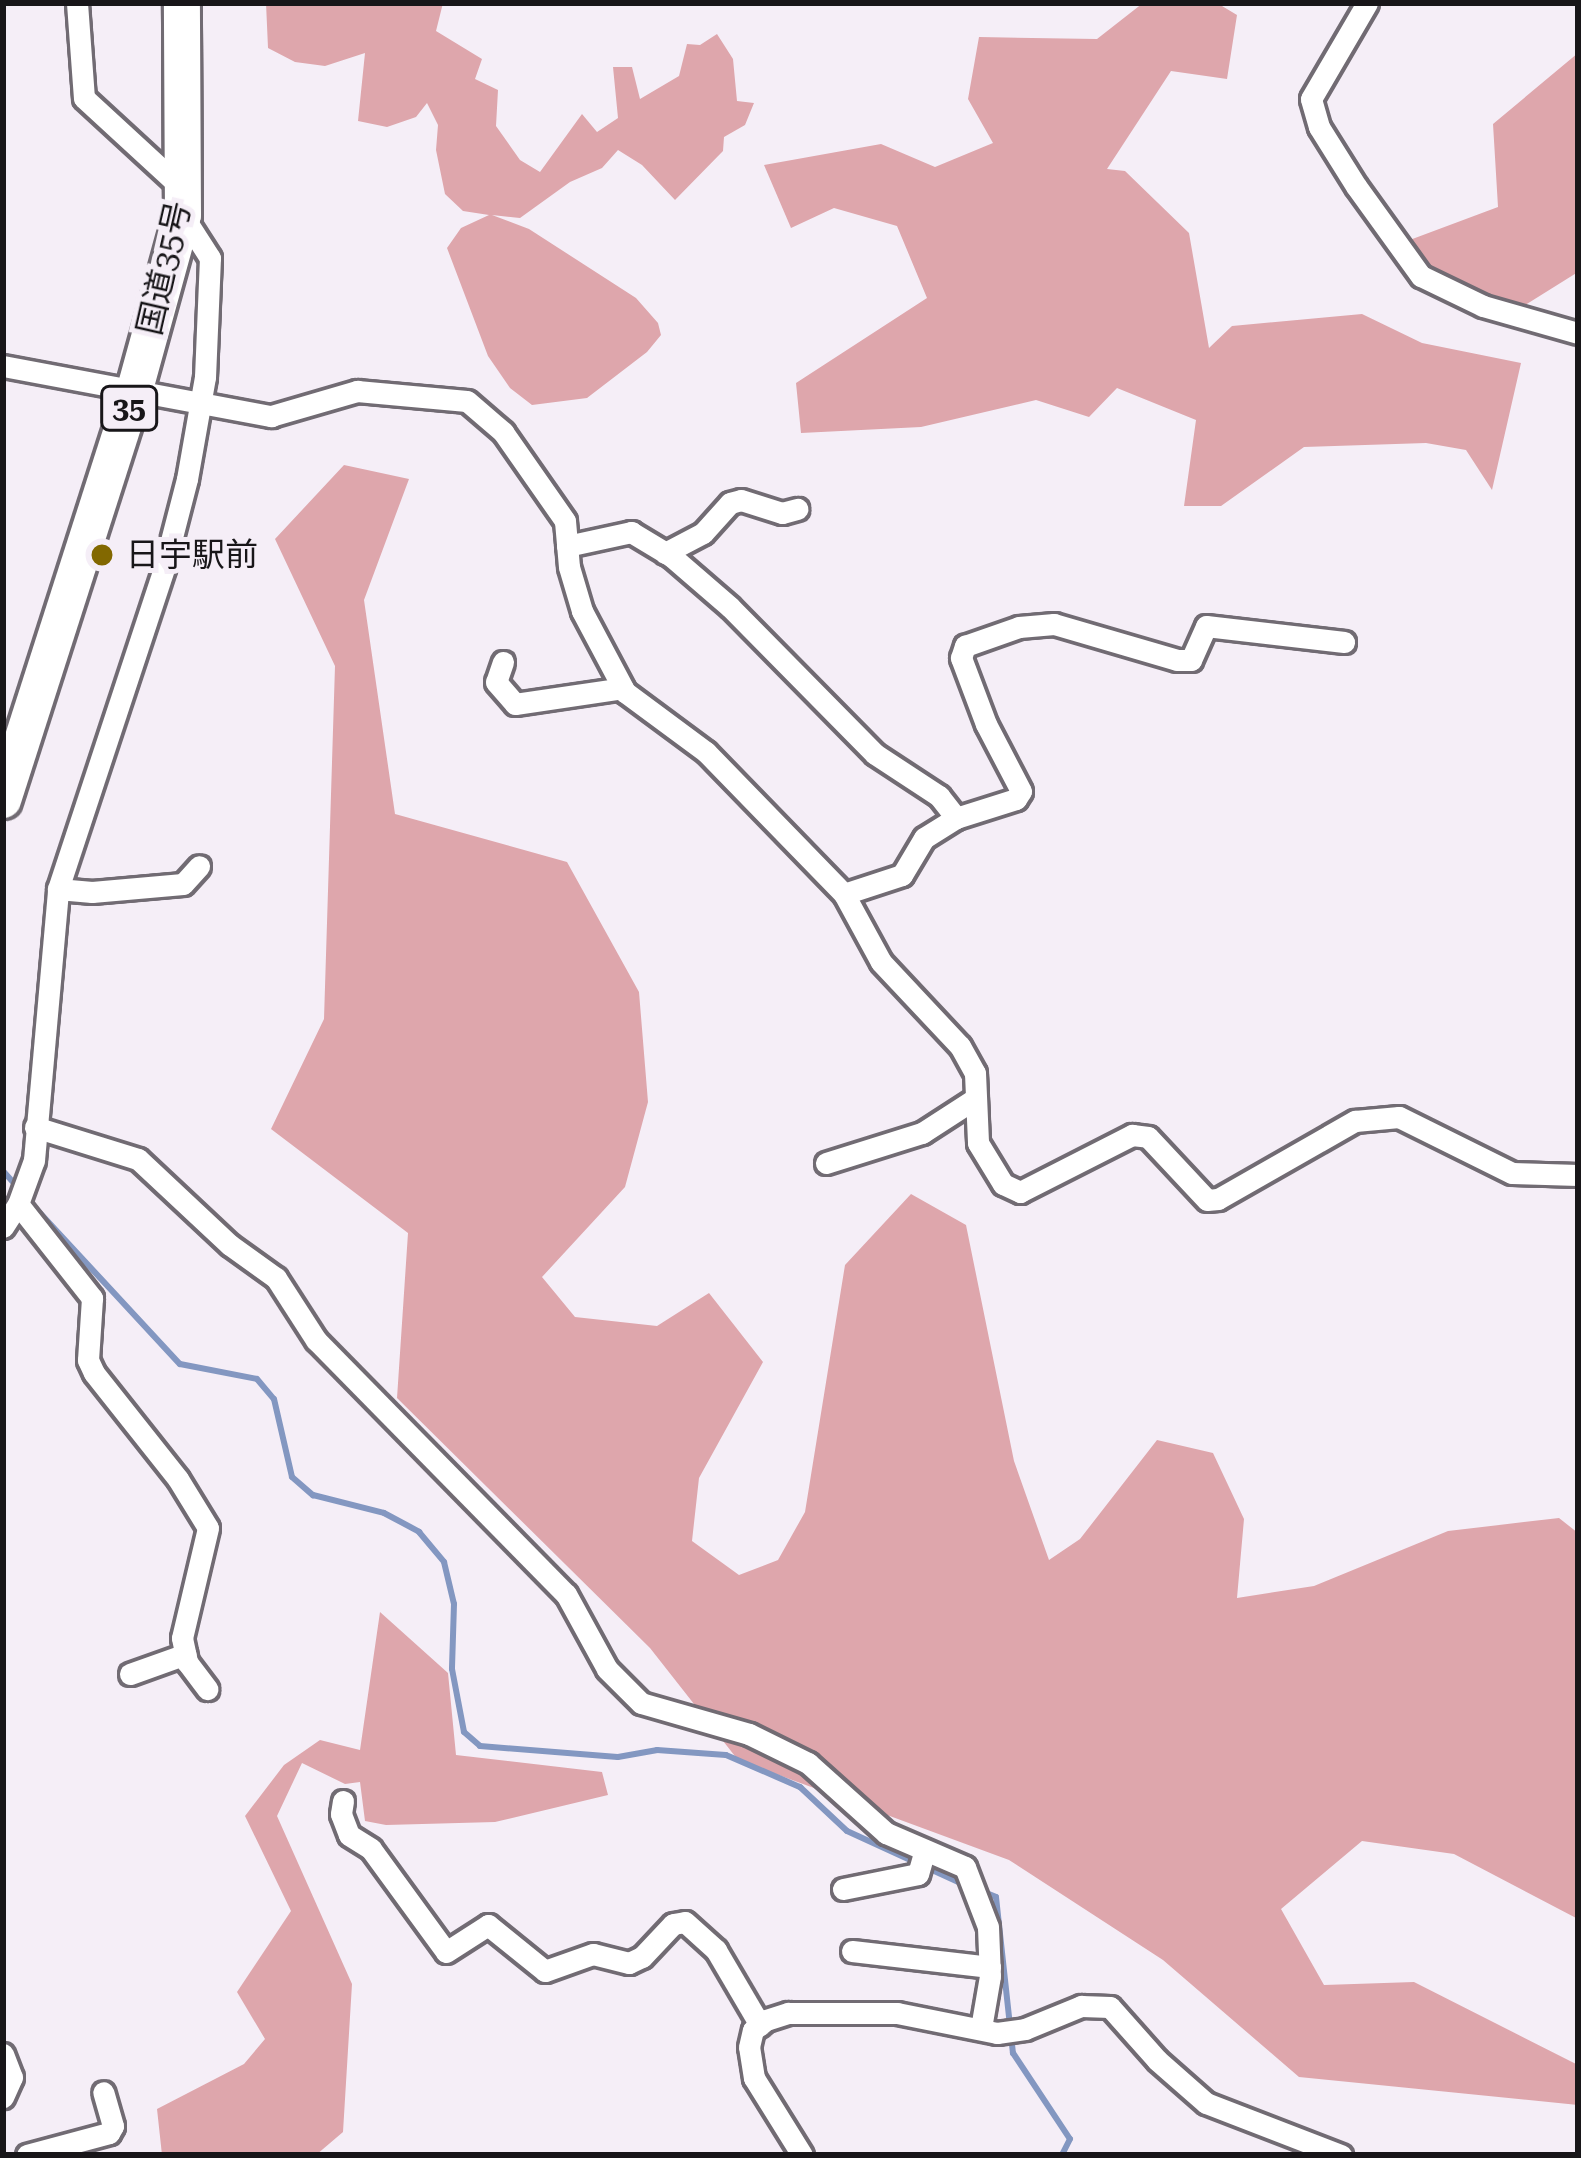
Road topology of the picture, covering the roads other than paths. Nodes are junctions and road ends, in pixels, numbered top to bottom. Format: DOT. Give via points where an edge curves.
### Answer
graph roads {
  1 [pos="77,3"];
  2 [pos="182,3"];
  3 [pos="1367,3"];
  4 [pos="183,202"];
  5 [pos="1578,333"];
  6 [pos="3,366"];
  7 [pos="135,388"];
  8 [pos="200,402"];
  9 [pos="797,509"];
  10 [pos="567,546"];
  11 [pos="665,553"];
  12 [pos="1344,642"];
  13 [pos="502,662"];
  14 [pos="623,688"];
  15 [pos="3,800"];
  16 [pos="956,818"];
  17 [pos="199,866"];
  18 [pos="58,889"];
  19 [pos="844,894"];
  20 [pos="976,1098"];
  21 [pos="35,1127"];
  22 [pos="826,1162"];
  23 [pos="1578,1175"];
  24 [pos="22,1197"];
  25 [pos="3,1228"];
  26 [pos="186,1654"];
  27 [pos="130,1673"];
  28 [pos="207,1689"];
  29 [pos="343,1802"];
  30 [pos="923,1859"];
  31 [pos="843,1889"];
  32 [pos="852,1951"];
  33 [pos="990,1966"];
  34 [pos="760,2025"];
  35 [pos="989,2031"];
  36 [pos="3,2054"];
  37 [pos="104,2092"];
  38 [pos="3,2097"];
  39 [pos="27,2155"];
  40 [pos="802,2155"];
  41 [pos="1341,2155"];
  1 -- 4 [label="street" via="84,98"];
  2 -- 4 [label="highway, 国道35号 / 35"];
  3 -- 5 [label="street" via="1311,99 1318,127 1356,187 1421,276 1483,306"];
  4 -- 7 [label="highway, 国道35号 / 35"];
  4 -- 8 [label="street" via="210,258"];
  6 -- 7 [label="street"];
  7 -- 8 [label="street"];
  7 -- 15 [label="highway, 国道35号 / 35"];
  8 -- 10 [label="street" via="271,416 357,391 467,401 536,474 565,521"];
  8 -- 18 [label="street" via="164,568"];
  9 -- 11 [label="street" via="730,503 703,533"];
  10 -- 11 [label="street" via="618,531"];
  10 -- 14 [label="street" via="582,611"];
  11 -- 16 [label="street" via="875,754 939,796"];
  12 -- 16 [label="street" via="1206,626 1191,660 1178,660 1054,624 965,646 962,658 986,724 1021,791"];
  13 -- 14 [label="street" via="496,682 515,704"];
  14 -- 19 [label="street" via="706,752"];
  16 -- 19 [label="street" via="924,838 902,875"];
  17 -- 18 [label="street" via="183,884"];
  18 -- 21 [label="street"];
  19 -- 20 [label="street" via="880,962 960,1046"];
  20 -- 22 [label="street" via="922,1132"];
  20 -- 23 [label="street" via="978,1143 994,1173 1020,1192 1132,1135 1148,1137 1207,1200 1217,1199 1354,1121 1400,1117 1512,1173"];
  21 -- 24 [label="street"];
  21 -- 30 [label="street" via="138,1159 276,1278 316,1340 566,1594 607,1669 641,1703 749,1735 808,1763"];
  24 -- 25 [label="street"];
  24 -- 26 [label="street" via="92,1298 94,1373 208,1528 184,1616"];
  26 -- 27 [label="street"];
  26 -- 28 [label="street"];
  29 -- 34 [label="street" via="349,1835 370,1849 446,1952 488,1924 545,1972 593,1954 629,1963 685,1922 716,1951"];
  30 -- 31 [label="street"];
  30 -- 33 [label="street" via="968,1873 988,1928"];
  32 -- 33 [label="street"];
  33 -- 35 [label="street"];
  34 -- 35 [label="street" via="788,2013 897,2013"];
  34 -- 40 [label="street" via="749,2047 754,2078"];
  35 -- 41 [label="street" via="1025,2029 1081,2006 1110,2007 1206,2103"];
  36 -- 38 [label="street" via="11,2077"];
  37 -- 39 [label="street" via="109,2133"];
}
